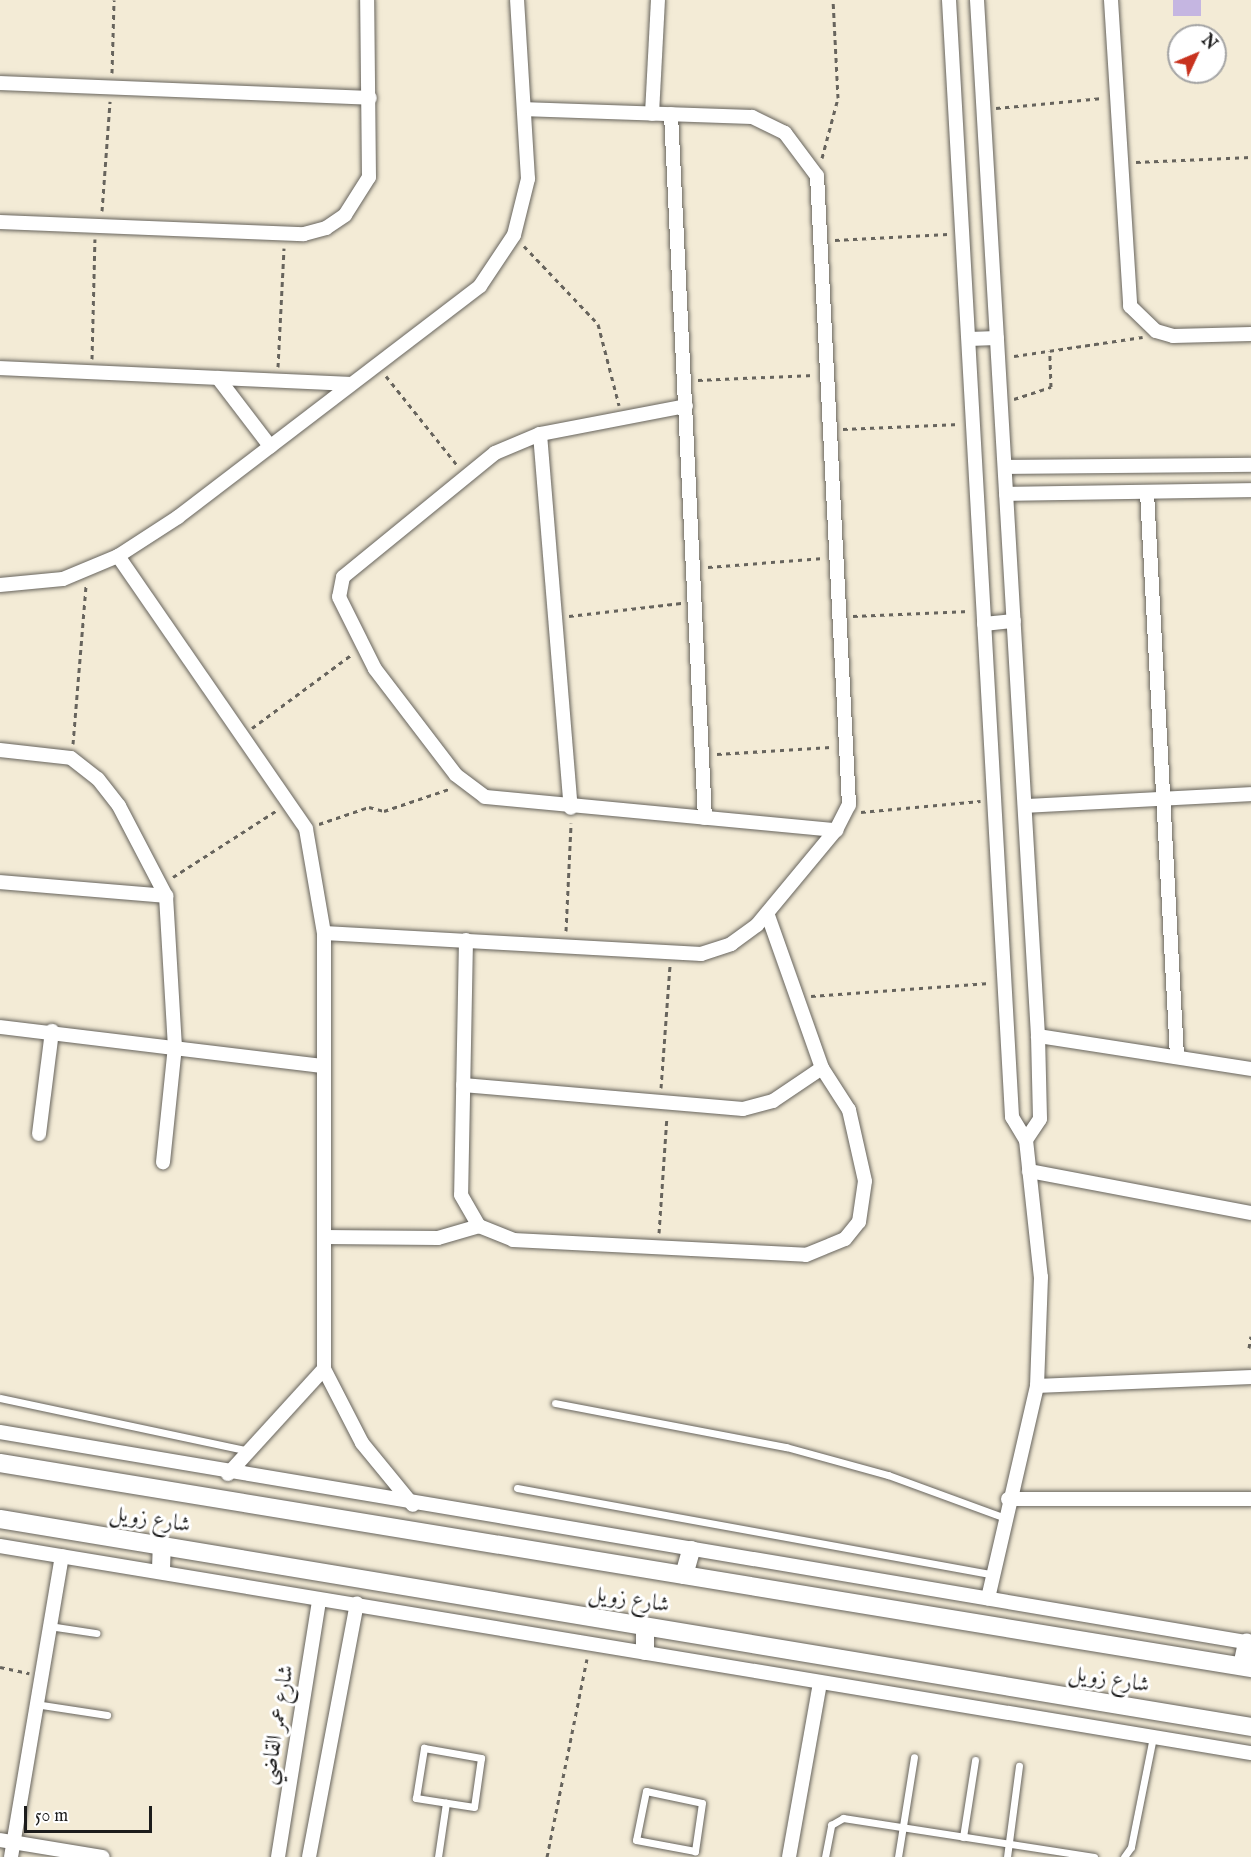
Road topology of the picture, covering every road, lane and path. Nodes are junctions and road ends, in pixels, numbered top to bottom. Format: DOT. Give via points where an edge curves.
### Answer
graph roads {
  1 [pos="114,0"];
  2 [pos="367,0"];
  3 [pos="517,0"];
  4 [pos="658,0"];
  5 [pos="833,0"];
  6 [pos="949,0"];
  7 [pos="977,0"];
  8 [pos="1111,0"];
  9 [pos="0,83"];
  10 [pos="111,88"];
  11 [pos="1117,97"];
  12 [pos="370,98"];
  13 [pos="528,109"];
  14 [pos="983,109"];
  15 [pos="652,114"];
  16 [pos="671,114"];
  17 [pos="1251,157"];
  18 [pos="1119,163"];
  19 [pos="817,176"];
  20 [pos="0,222"];
  21 [pos="99,226"];
  22 [pos="284,233"];
  23 [pos="962,233"];
  24 [pos="514,235"];
  25 [pos="821,241"];
  26 [pos="1156,331"];
  27 [pos="1251,334"];
  28 [pos="997,338"];
  29 [pos="969,339"];
  30 [pos="1050,351"];
  31 [pos="998,358"];
  32 [pos="377,365"];
  33 [pos="0,368"];
  34 [pos="92,372"];
  35 [pos="828,374"];
  36 [pos="218,378"];
  37 [pos="277,381"];
  38 [pos="685,381"];
  39 [pos="351,384"];
  40 [pos="1000,401"];
  41 [pos="686,406"];
  42 [pos="622,418"];
  43 [pos="974,423"];
  44 [pos="831,429"];
  45 [pos="540,434"];
  46 [pos="270,446"];
  47 [pos="1251,465"];
  48 [pos="1005,467"];
  49 [pos="464,473"];
  50 [pos="1251,490"];
  51 [pos="1148,492"];
  52 [pos="1006,494"];
  53 [pos="118,556"];
  54 [pos="837,557"];
  55 [pos="694,569"];
  56 [pos="87,570"];
  57 [pos="0,585"];
  58 [pos="695,602"];
  59 [pos="840,616"];
  60 [pos="555,617"];
  61 [pos="984,617"];
  62 [pos="1014,621"];
  63 [pos="363,647"];
  64 [pos="243,735"];
  65 [pos="847,746"];
  66 [pos="0,750"];
  67 [pos="702,754"];
  68 [pos="71,758"];
  69 [pos="465,783"];
  70 [pos="1251,794"];
  71 [pos="1164,799"];
  72 [pos="994,800"];
  73 [pos="290,802"];
  74 [pos="1025,806"];
  75 [pos="571,808"];
  76 [pos="846,814"];
  77 [pos="705,818"];
  78 [pos="306,829"];
  79 [pos="836,830"];
  80 [pos="0,882"];
  81 [pos="163,891"];
  82 [pos="767,913"];
  83 [pos="324,933"];
  84 [pos="466,940"];
  85 [pos="566,948"];
  86 [pos="670,955"];
  87 [pos="1004,982"];
  88 [pos="797,997"];
  89 [pos="0,1027"];
  90 [pos="52,1031"];
  91 [pos="1038,1036"];
  92 [pos="175,1046"];
  93 [pos="1177,1058"];
  94 [pos="324,1066"];
  95 [pos="822,1068"];
  96 [pos="1251,1069"];
  97 [pos="463,1085"];
  98 [pos="664,1102"];
  99 [pos="39,1134"];
  100 [pos="1026,1140"];
  101 [pos="163,1162"];
  102 [pos="1029,1171"];
  103 [pos="1251,1213"];
  104 [pos="479,1226"];
  105 [pos="324,1237"];
  106 [pos="658,1248"];
  107 [pos="1251,1336"];
  108 [pos="1249,1348"];
  109 [pos="324,1369"];
  110 [pos="1251,1377"];
  111 [pos="1037,1386"];
  112 [pos="0,1398"];
  113 [pos="555,1403"];
  114 [pos="0,1432"];
  115 [pos="252,1451"];
  116 [pos="0,1463"];
  117 [pos="228,1474"];
  118 [pos="517,1488"];
  119 [pos="1008,1499"];
  120 [pos="1251,1499"];
  121 [pos="413,1505"];
  122 [pos="1003,1516"];
  123 [pos="0,1520"];
  124 [pos="0,1546"];
  125 [pos="162,1546"];
  126 [pos="691,1550"];
  127 [pos="62,1556"];
  128 [pos="160,1569"];
  129 [pos="990,1574"];
  130 [pos="684,1575"];
  131 [pos="988,1598"];
  132 [pos="319,1600"];
  133 [pos="357,1604"];
  134 [pos="46,1626"];
  135 [pos="645,1627"];
  136 [pos="96,1633"];
  137 [pos="591,1643"];
  138 [pos="1249,1643"];
  139 [pos="645,1651"];
  140 [pos="0,1667"];
  141 [pos="1247,1667"];
  142 [pos="39,1675"];
  143 [pos="820,1683"];
  144 [pos="35,1704"];
  145 [pos="107,1714"];
  146 [pos="1251,1728"];
  147 [pos="1153,1737"];
  148 [pos="1251,1753"];
  149 [pos="914,1757"];
  150 [pos="975,1760"];
  151 [pos="1019,1766"];
  152 [pos="446,1803"];
  153 [pos="903,1827"];
  154 [pos="963,1837"];
  155 [pos="7,1841"];
  156 [pos="1009,1844"];
  157 [pos="666,1847"];
  158 [pos="11,1857"];
  159 [pos="103,1857"];
  160 [pos="278,1857"];
  161 [pos="309,1857"];
  162 [pos="438,1857"];
  163 [pos="548,1857"];
  164 [pos="664,1857"];
  165 [pos="789,1857"];
  166 [pos="825,1857"];
  167 [pos="898,1857"];
  168 [pos="1007,1857"];
  169 [pos="1094,1857"];
  170 [pos="1124,1857"];
  1 -- 10 [label="path"];
  2 -- 12 [label="street"];
  3 -- 13 [label="street"];
  4 -- 15 [label="street"];
  5 -- 19 [label="path" via="838,98"];
  6 -- 23 [label="street"];
  7 -- 14 [label="street"];
  8 -- 11 [label="street"];
  9 -- 10 [label="street"];
  10 -- 12 [label="street"];
  10 -- 21 [label="path"];
  11 -- 14 [label="path"];
  11 -- 18 [label="street"];
  12 -- 22 [label="street" via="372,154 360,198 326,228"];
  13 -- 15 [label="street"];
  13 -- 24 [label="street" via="528,179"];
  14 -- 28 [label="street"];
  15 -- 16 [label="street"];
  16 -- 19 [label="street" via="752,117 769,124 798,146"];
  16 -- 38 [label="street"];
  17 -- 18 [label="path"];
  18 -- 26 [label="street" via="1125,288 1130,306"];
  19 -- 25 [label="street"];
  20 -- 21 [label="street"];
  21 -- 22 [label="street"];
  21 -- 34 [label="path"];
  22 -- 37 [label="path"];
  23 -- 25 [label="path"];
  23 -- 29 [label="street"];
  24 -- 32 [label="street" via="480,286"];
  24 -- 42 [label="path" via="598,324"];
  25 -- 35 [label="street"];
  26 -- 27 [label="street"];
  26 -- 30 [label="path" via="1137,340"];
  28 -- 29 [label="street"];
  28 -- 31 [label="street"];
  29 -- 43 [label="street"];
  30 -- 31 [label="path"];
  30 -- 40 [label="path" via="1053,380 1046,392"];
  31 -- 40 [label="street"];
  32 -- 39 [label="street"];
  32 -- 49 [label="path"];
  33 -- 34 [label="street"];
  34 -- 36 [label="street"];
  35 -- 38 [label="path"];
  35 -- 44 [label="street"];
  36 -- 37 [label="street"];
  36 -- 46 [label="street"];
  37 -- 39 [label="street"];
  38 -- 41 [label="street"];
  39 -- 46 [label="street"];
  40 -- 48 [label="street"];
  41 -- 42 [label="street"];
  41 -- 55 [label="street"];
  42 -- 45 [label="street"];
  43 -- 44 [label="path"];
  43 -- 61 [label="street"];
  44 -- 54 [label="street"];
  45 -- 49 [label="street"];
  45 -- 60 [label="street"];
  46 -- 53 [label="street"];
  47 -- 48 [label="street"];
  48 -- 52 [label="street"];
  49 -- 63 [label="street" via="339,583 339,597"];
  50 -- 51 [label="street"];
  51 -- 52 [label="street"];
  51 -- 71 [label="street"];
  52 -- 62 [label="street"];
  53 -- 56 [label="street"];
  53 -- 64 [label="street"];
  54 -- 55 [label="path"];
  54 -- 59 [label="street"];
  55 -- 58 [label="street"];
  56 -- 57 [label="street" via="37,583"];
  56 -- 68 [label="path"];
  58 -- 60 [label="path"];
  58 -- 67 [label="street"];
  59 -- 61 [label="path"];
  59 -- 65 [label="street"];
  60 -- 75 [label="street"];
  61 -- 62 [label="street"];
  61 -- 72 [label="street"];
  62 -- 74 [label="street"];
  63 -- 64 [label="path"];
  63 -- 69 [label="street"];
  64 -- 73 [label="street"];
  65 -- 67 [label="path"];
  65 -- 76 [label="street"];
  66 -- 68 [label="street"];
  67 -- 77 [label="street"];
  68 -- 81 [label="street" via="119,806"];
  69 -- 75 [label="street" via="497,803"];
  69 -- 78 [label="path" via="384,811 369,807"];
  70 -- 71 [label="street"];
  71 -- 74 [label="street"];
  71 -- 93 [label="street"];
  72 -- 76 [label="path"];
  72 -- 87 [label="street"];
  73 -- 78 [label="street"];
  73 -- 81 [label="path"];
  74 -- 91 [label="street"];
  75 -- 77 [label="street"];
  75 -- 85 [label="path"];
  76 -- 79 [label="street"];
  77 -- 79 [label="street"];
  78 -- 83 [label="street"];
  79 -- 82 [label="street"];
  80 -- 81 [label="street"];
  81 -- 92 [label="street"];
  82 -- 86 [label="street" via="731,944 701,954"];
  82 -- 88 [label="street"];
  83 -- 84 [label="street"];
  83 -- 94 [label="street"];
  84 -- 85 [label="street"];
  84 -- 97 [label="street"];
  85 -- 86 [label="street"];
  86 -- 98 [label="path"];
  87 -- 88 [label="path"];
  87 -- 100 [label="street" via="1012,1117"];
  88 -- 95 [label="street"];
  89 -- 90 [label="street"];
  90 -- 92 [label="street"];
  90 -- 99 [label="street"];
  91 -- 93 [label="street"];
  91 -- 100 [label="street" via="1040,1119"];
  92 -- 94 [label="street"];
  92 -- 101 [label="street"];
  93 -- 96 [label="street"];
  94 -- 105 [label="street"];
  95 -- 98 [label="street" via="754,1108"];
  95 -- 106 [label="street" via="849,1110 866,1181 862,1212 845,1239 806,1256"];
  97 -- 98 [label="street"];
  97 -- 104 [label="street" via="461,1194"];
  98 -- 106 [label="path"];
  100 -- 102 [label="street"];
  102 -- 103 [label="street"];
  102 -- 111 [label="street" via="1041,1277"];
  104 -- 105 [label="street" via="438,1238"];
  104 -- 106 [label="street" via="513,1240"];
  105 -- 109 [label="street"];
  107 -- 108 [label="path"];
  109 -- 115 [label="street"];
  109 -- 121 [label="street" via="362,1443"];
  110 -- 111 [label="street"];
  111 -- 119 [label="street"];
  112 -- 115 [label="lane"];
  113 -- 122 [label="lane" via="786,1448 888,1475"];
  114 -- 117 [label="street"];
  115 -- 117 [label="street"];
  116 -- 130 [label="main road, شارع زويل"];
  117 -- 121 [label="street"];
  118 -- 129 [label="lane"];
  119 -- 120 [label="street"];
  119 -- 122 [label="street"];
  121 -- 126 [label="street"];
  122 -- 129 [label="street"];
  123 -- 125 [label="main road, شارع زويل"];
  124 -- 127 [label="street"];
  125 -- 128 [label="main road"];
  125 -- 135 [label="main road, شارع زويل"];
  126 -- 130 [label="main road"];
  126 -- 131 [label="street"];
  127 -- 128 [label="street"];
  127 -- 134 [label="street"];
  128 -- 132 [label="street"];
  129 -- 131 [label="street"];
  130 -- 141 [label="main road, شارع زويل"];
  131 -- 138 [label="street"];
  132 -- 133 [label="street"];
  132 -- 160 [label="street, شارع عمر القاضي"];
  133 -- 137 [label="street"];
  133 -- 161 [label="street"];
  134 -- 136 [label="lane"];
  134 -- 142 [label="street"];
  135 -- 139 [label="main road"];
  135 -- 146 [label="main road, شارع زويل"];
  137 -- 139 [label="street"];
  137 -- 163 [label="path"];
  138 -- 141 [label="main road"];
  139 -- 143 [label="street"];
  140 -- 142 [label="path"];
  142 -- 144 [label="street"];
  143 -- 147 [label="street"];
  143 -- 165 [label="street"];
  144 -- 145 [label="lane"];
  144 -- 155 [label="street"];
  147 -- 148 [label="street"];
  147 -- 170 [label="lane" via="1131,1847"];
  149 -- 153 [label="lane"];
  150 -- 154 [label="lane"];
  151 -- 156 [label="lane"];
  152 -- 152 [label="lane" via="475,1806 482,1759 424,1748 415,1797"];
  152 -- 162 [label="lane"];
  153 -- 154 [label="lane"];
  153 -- 166 [label="lane" via="838,1819 831,1825"];
  153 -- 167 [label="lane"];
  154 -- 156 [label="lane"];
  155 -- 158 [label="street"];
  155 -- 159 [label="street"];
  156 -- 168 [label="lane"];
  156 -- 169 [label="lane"];
  157 -- 157 [label="lane" via="695,1851 703,1804 646,1791 636,1840"];
  157 -- 164 [label="lane"];
}
